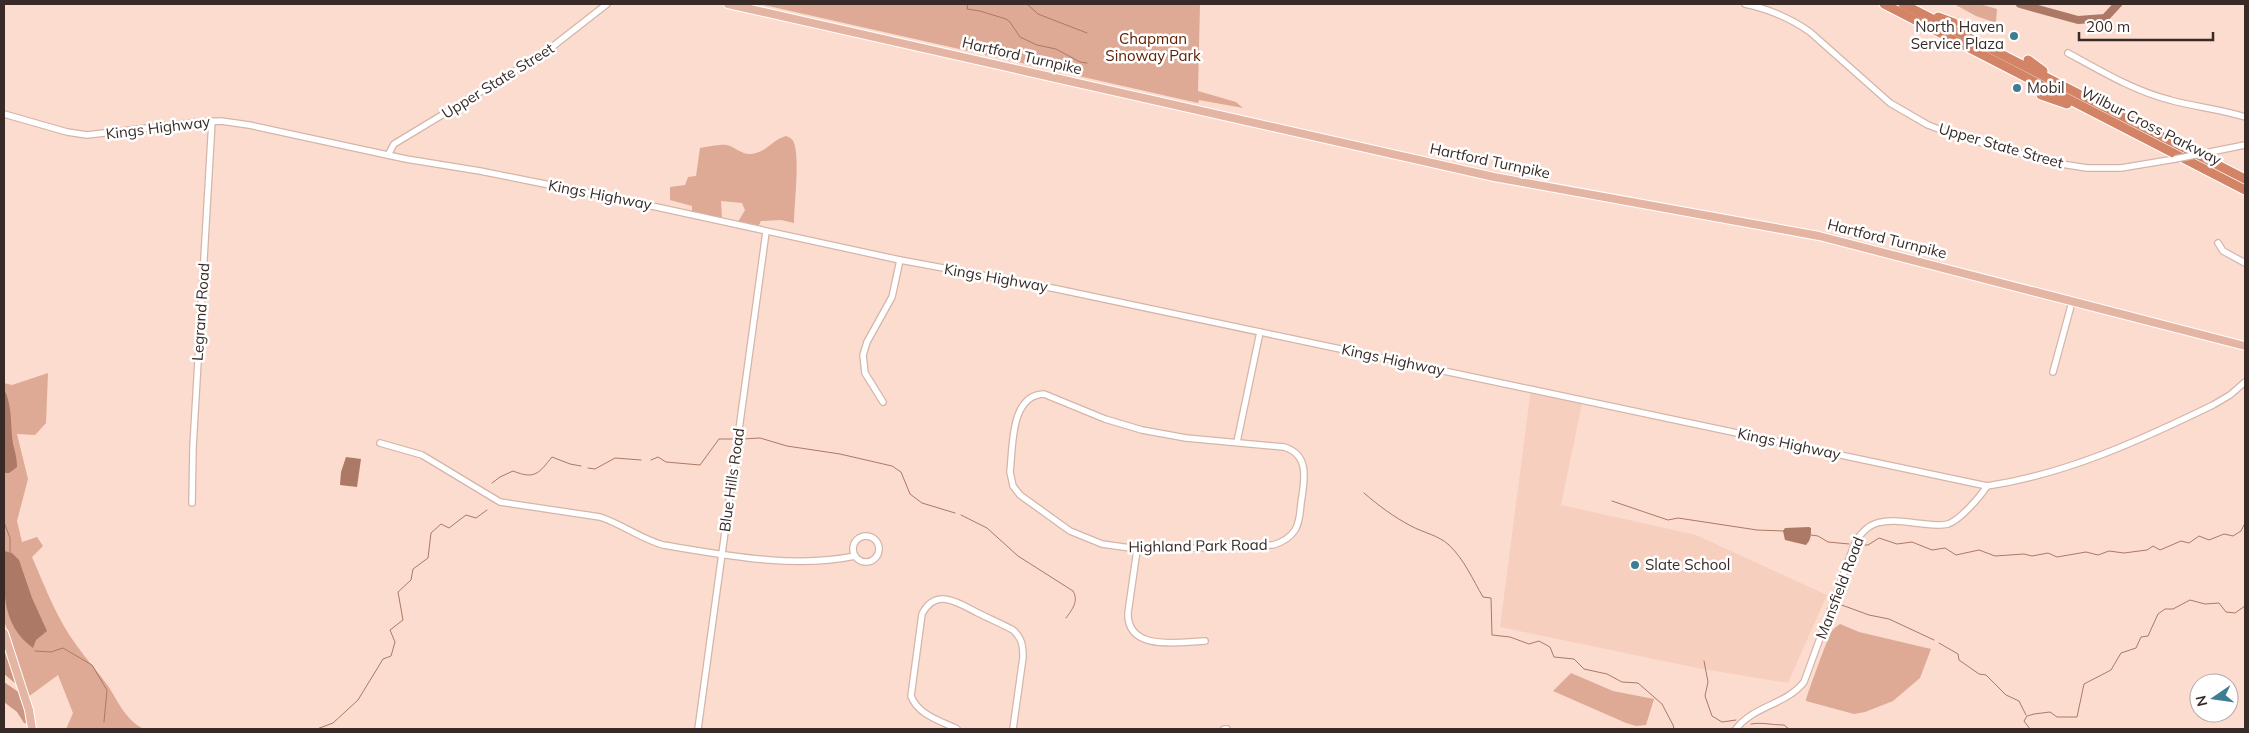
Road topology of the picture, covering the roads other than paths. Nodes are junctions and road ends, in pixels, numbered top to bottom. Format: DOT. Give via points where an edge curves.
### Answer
graph roads {
  1 [pos="607,4"];
  2 [pos="728,4"];
  3 [pos="1745,4"];
  4 [pos="1884,4"];
  5 [pos="1906,6"];
  6 [pos="1954,23"];
  7 [pos="1920,24"];
  8 [pos="2068,54"];
  9 [pos="1968,55"];
  10 [pos="2028,60"];
  11 [pos="2072,91"];
  12 [pos="2041,95"];
  13 [pos="2095,113"];
  14 [pos="4,114"];
  15 [pos="2245,117"];
  16 [pos="212,121"];
  17 [pos="2245,145"];
  18 [pos="388,155"];
  19 [pos="2245,179"];
  20 [pos="2245,190"];
  21 [pos="766,232"];
  22 [pos="2218,243"];
  23 [pos="900,260"];
  24 [pos="2245,263"];
  25 [pos="2072,302"];
  26 [pos="1260,332"];
  27 [pos="2245,346"];
  28 [pos="2053,372"];
  29 [pos="2245,382"];
  30 [pos="883,402"];
  31 [pos="1237,442"];
  32 [pos="380,444"];
  33 [pos="1987,486"];
  34 [pos="192,503"];
  35 [pos="1137,550"];
  36 [pos="722,553"];
  37 [pos="855,556"];
  38 [pos="4,633"];
  39 [pos="1205,641"];
  40 [pos="32,729"];
  41 [pos="698,729"];
  42 [pos="957,729"];
  43 [pos="1013,729"];
  44 [pos="1736,729"];
  1 -- 18 [label="street, Upper State Street" via="543,54 394,144"];
  2 -- 25 [label="main road, Hartford Turnpike" via="1494,177 1819,236"];
  3 -- 17 [label="street, Upper State Street, bridge" via="1798,24 1890,103 1920,121 1957,136 2055,163 2087,168 2121,168"];
  4 -- 7 [label="highway, Wilbur Cross Parkway"];
  5 -- 6 [label="highway"];
  5 -- 11 [label="highway, Wilbur Cross Parkway"];
  7 -- 9 [label="highway"];
  7 -- 13 [label="highway, Wilbur Cross Parkway"];
  8 -- 15 [label="street" via="2150,94"];
  10 -- 11 [label="highway"];
  11 -- 19 [label="highway, Wilbur Cross Parkway"];
  12 -- 13 [label="highway"];
  13 -- 20 [label="highway, Wilbur Cross Parkway"];
  14 -- 16 [label="street, Kings Highway" via="87,135"];
  16 -- 18 [label="street, Kings Highway" via="249,125"];
  16 -- 34 [label="street, Legrand Road"];
  18 -- 21 [label="street, Kings Highway" via="607,196"];
  21 -- 23 [label="street, Kings Highway"];
  21 -- 36 [label="street, Blue Hills Road"];
  22 -- 24 [label="street" via="2223,251"];
  23 -- 26 [label="street, Kings Highway"];
  23 -- 30 [label="street" via="892,297 863,355 865,374"];
  25 -- 27 [label="main road, Hartford Turnpike"];
  25 -- 28 [label="street"];
  26 -- 31 [label="street"];
  26 -- 33 [label="street, Kings Highway"];
  29 -- 33 [label="street" via="2213,405 2091,460"];
  31 -- 35 [label="street, Highland Park Road" via="1284,447 1300,457 1305,474 1299,519 1293,534 1273,545"];
  31 -- 35 [label="street, Highland Park Road" via="1142,430 1044,394 1034,395 1023,403 1017,416 1010,472 1016,491 1079,536"];
  32 -- 36 [label="street" via="422,455 500,502 591,515 655,543"];
  33 -- 44 [label="street, Mansfield Road" via="1960,516 1948,524 1886,522 1865,528 1853,548 1804,682 1788,696 1746,718"];
  35 -- 39 [label="street" via="1128,617 1133,631 1149,641"];
  36 -- 37 [label="street" via="768,560"];
  36 -- 41 [label="street, Blue Hills Road"];
  37 -- 37 [label="street" via="862,561 874,559 879,548 875,540 864,536 856,540"];
  38 -- 40 [label="main road"];
  42 -- 43 [label="street" via="921,711 911,696 922,614 929,604 941,599 954,601 1013,630 1020,638 1023,657"];
}
